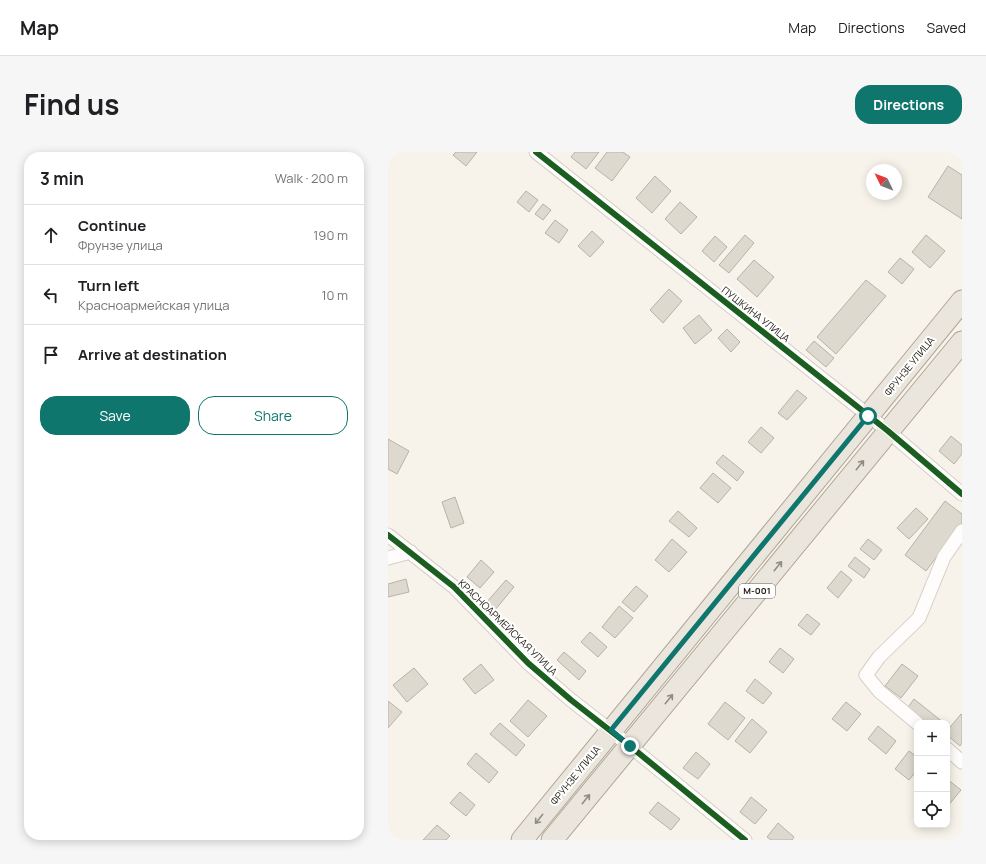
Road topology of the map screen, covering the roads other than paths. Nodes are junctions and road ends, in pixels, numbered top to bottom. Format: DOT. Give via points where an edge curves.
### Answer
graph roads {
  1 [pos="536,152"];
  2 [pos="962,301"];
  3 [pos="962,342"];
  4 [pos="868,416"];
  5 [pos="888,431"];
  6 [pos="962,494"];
  7 [pos="962,531"];
  8 [pos="388,534"];
  9 [pos="411,552"];
  10 [pos="388,558"];
  11 [pos="914,721"];
  12 [pos="611,730"];
  13 [pos="630,746"];
  14 [pos="950,752"];
  15 [pos="962,762"];
  16 [pos="522,840"];
  17 [pos="552,840"];
  18 [pos="744,840"];
  1 -- 4 [label="street, ПУШКИНА УЛИЦА"];
  2 -- 4 [label="main road, ФРУНЗЕ УЛИЦА / M-001"];
  3 -- 5 [label="main road, M-001"];
  4 -- 5 [label="street, ПУШКИНА УЛИЦА"];
  4 -- 12 [label="main road, ФРУНЗЕ УЛИЦА / M-001"];
  5 -- 6 [label="street, ПУШКИНА УЛИЦА"];
  13 -- 5 [label="main road, M-001, one-way"];
  7 -- 11 [label="street" via="944,557 919,618 879,658 866,675 879,691"];
  8 -- 9 [label="street, КРАСНОАРМЕЙСКАЯ УЛИЦА"];
  9 -- 10 [label="street"];
  9 -- 12 [label="street, КРАСНОАРМЕЙСКАЯ УЛИЦА" via="454,587 528,663"];
  12 -- 13 [label="street, КРАСНОАРМЕЙСКАЯ УЛИЦА"];
  12 -- 16 [label="main road, ФРУНЗЕ УЛИЦА / M-001, one-way"];
  17 -- 13 [label="main road, M-001, one-way"];
  13 -- 18 [label="street, КРАСНОАРМЕЙСКАЯ УЛИЦА"];
  14 -- 15 [label="street"];
}
